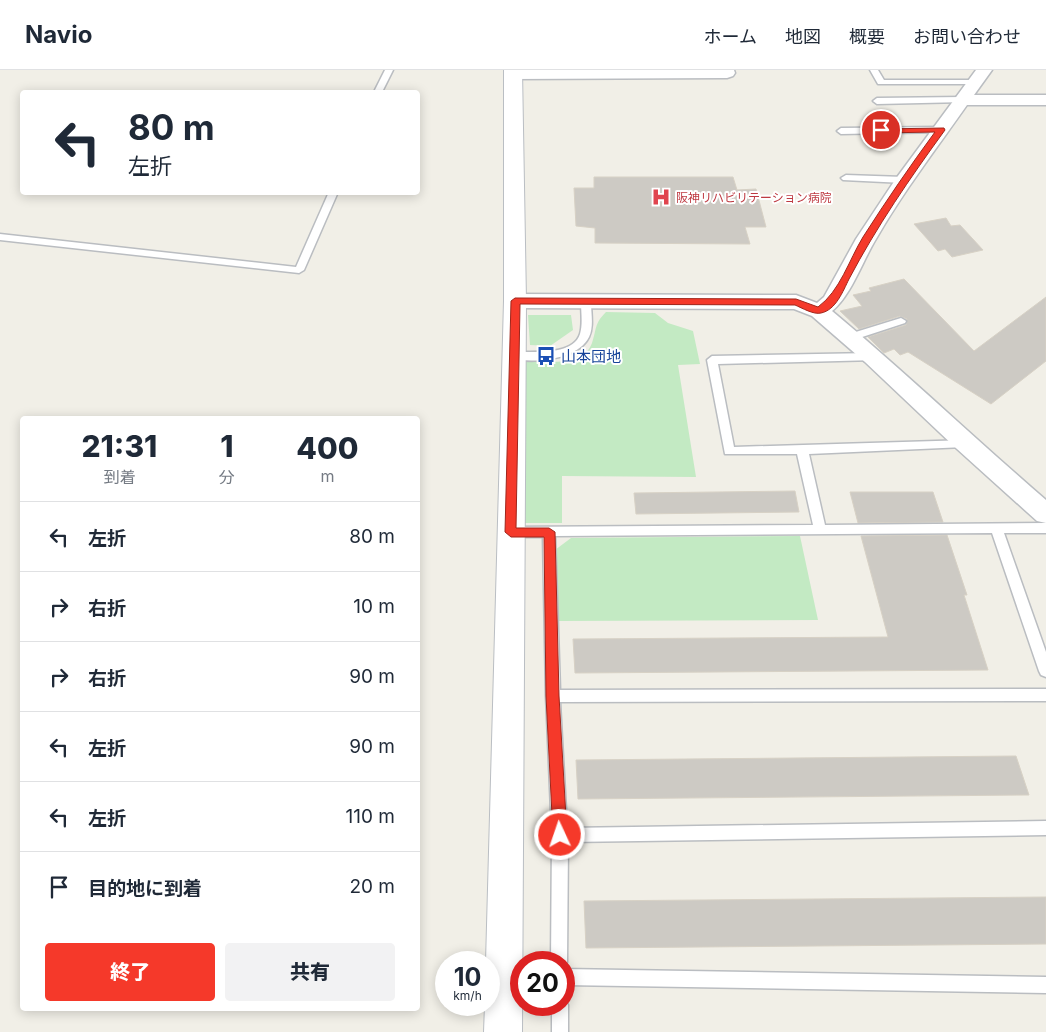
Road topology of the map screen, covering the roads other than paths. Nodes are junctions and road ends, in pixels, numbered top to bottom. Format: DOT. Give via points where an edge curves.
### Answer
graph roads {
  1 [pos="388,70"];
  2 [pos="726,70"];
  3 [pos="874,70"];
  4 [pos="513,72"];
  5 [pos="980,76"];
  6 [pos="379,90"];
  7 [pos="962,100"];
  8 [pos="1046,100"];
  9 [pos="877,101"];
  10 [pos="941,130"];
  11 [pos="841,131"];
  12 [pos="846,178"];
  13 [pos="904,180"];
  14 [pos="333,195"];
  15 [pos="0,237"];
  16 [pos="515,301"];
  17 [pos="586,302"];
  18 [pos="819,311"];
  19 [pos="901,321"];
  20 [pos="850,338"];
  21 [pos="514,355"];
  22 [pos="873,358"];
  23 [pos="966,444"];
  24 [pos="802,450"];
  25 [pos="1046,514"];
  26 [pos="820,528"];
  27 [pos="996,528"];
  28 [pos="1046,528"];
  29 [pos="511,532"];
  30 [pos="549,532"];
  31 [pos="1046,671"];
  32 [pos="1046,695"];
  33 [pos="553,696"];
  34 [pos="1046,828"];
  35 [pos="560,835"];
  36 [pos="559,951"];
  37 [pos="575,978"];
  38 [pos="1046,985"];
  39 [pos="560,1016"];
  40 [pos="503,1032"];
  41 [pos="560,1032"];
  1 -- 6 [label="lane"];
  2 -- 4 [label="street" via="727,73"];
  3 -- 5 [label="lane" via="881,82"];
  4 -- 16 [label="street"];
  5 -- 7 [label="street"];
  7 -- 8 [label="street"];
  7 -- 9 [label="lane"];
  7 -- 10 [label="street"];
  10 -- 11 [label="lane"];
  10 -- 13 [label="street"];
  12 -- 13 [label="lane"];
  13 -- 18 [label="street" via="832,301"];
  14 -- 15 [label="lane" via="299,270"];
  16 -- 17 [label="street"];
  16 -- 21 [label="street"];
  17 -- 18 [label="street" via="796,302"];
  17 -- 21 [label="lane" via="586,331 578,344 555,354"];
  18 -- 20 [label="street"];
  19 -- 20 [label="lane"];
  20 -- 22 [label="street"];
  21 -- 29 [label="street"];
  22 -- 23 [label="street"];
  22 -- 24 [label="lane" via="712,360 730,451"];
  23 -- 24 [label="lane"];
  23 -- 25 [label="street"];
  24 -- 26 [label="lane"];
  26 -- 27 [label="lane"];
  26 -- 30 [label="lane"];
  27 -- 28 [label="lane"];
  27 -- 31 [label="lane"];
  29 -- 30 [label="lane"];
  29 -- 40 [label="street"];
  30 -- 33 [label="lane"];
  32 -- 33 [label="lane"];
  33 -- 35 [label="lane"];
  34 -- 35 [label="lane"];
  35 -- 36 [label="lane"];
  37 -- 38 [label="lane"];
  39 -- 41 [label="lane"];
}
